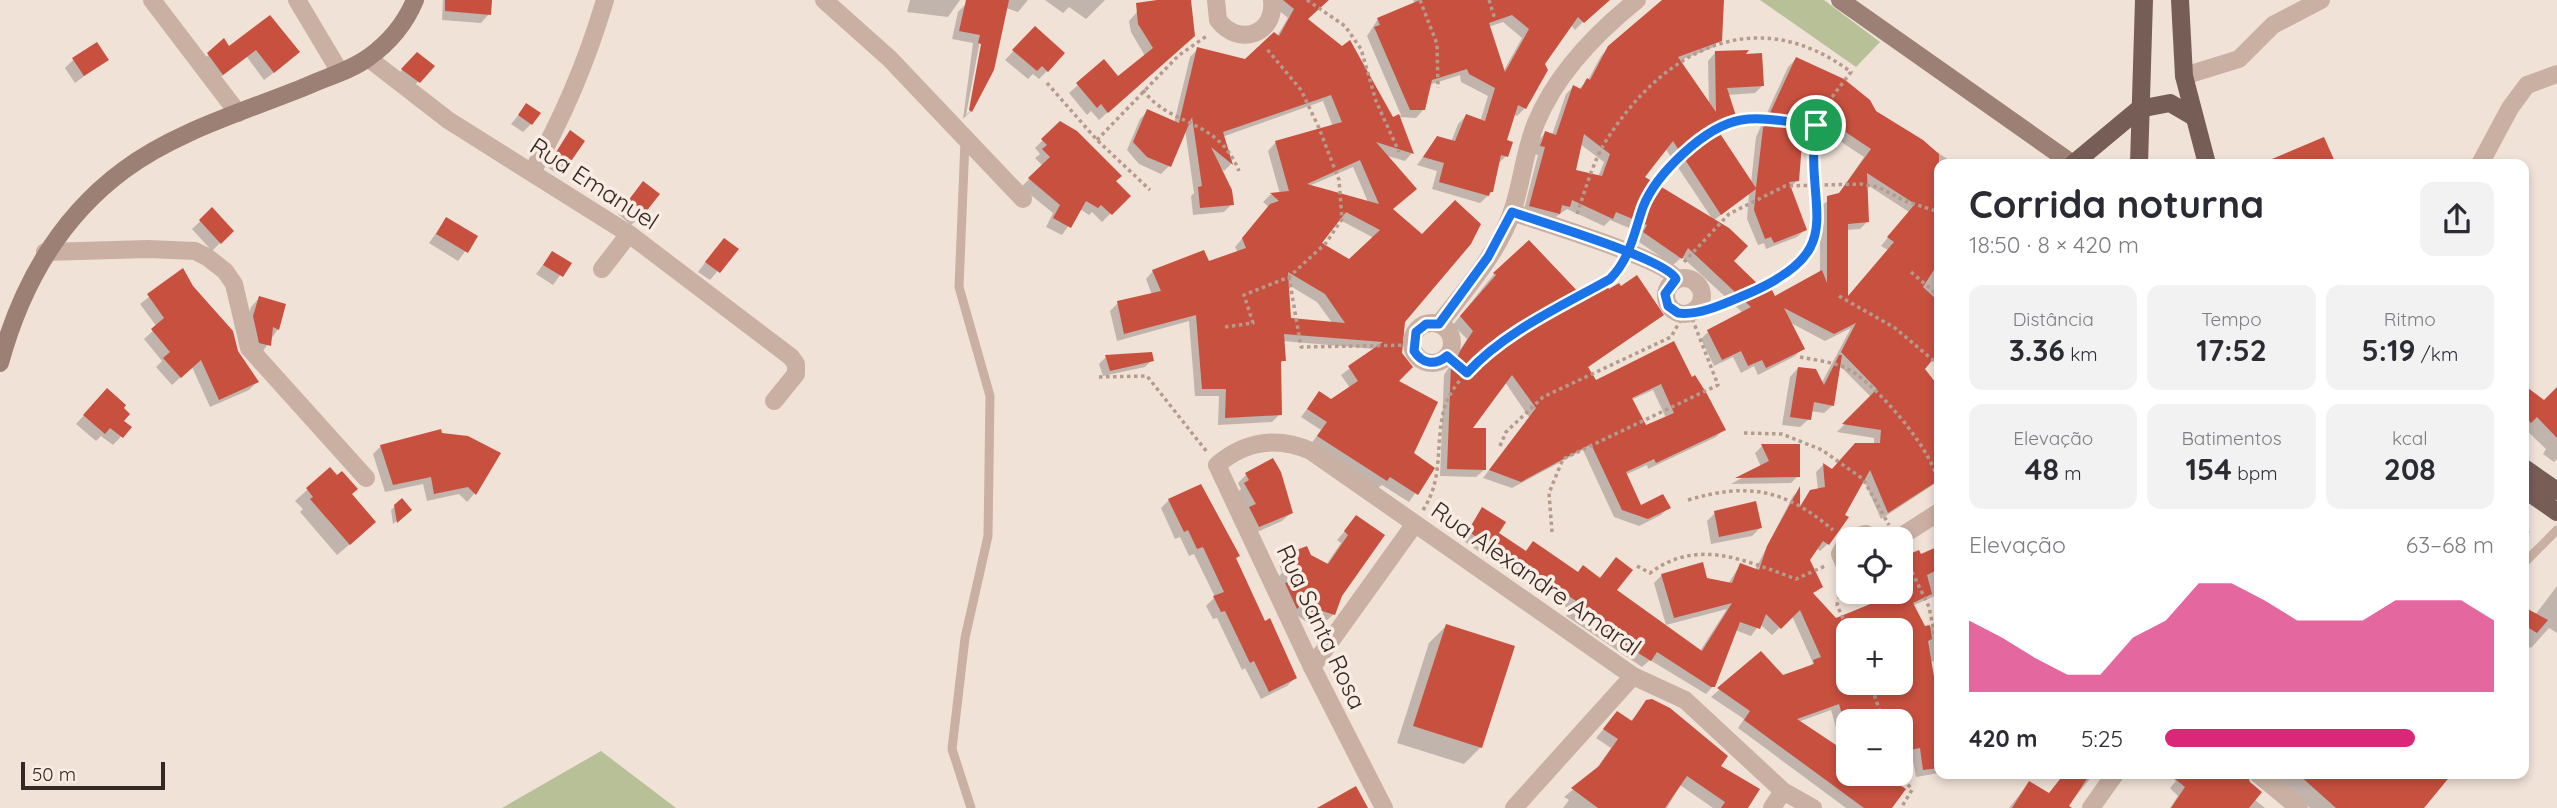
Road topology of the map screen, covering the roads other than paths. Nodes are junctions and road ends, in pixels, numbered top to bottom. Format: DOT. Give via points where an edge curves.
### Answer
graph roads {
  1 [pos="152,0"];
  2 [pos="297,0"];
  3 [pos="415,0"];
  4 [pos="606,0"];
  5 [pos="824,0"];
  6 [pos="1216,0"];
  7 [pos="1272,0"];
  8 [pos="1637,0"];
  9 [pos="1840,0"];
  10 [pos="2144,0"];
  11 [pos="2180,0"];
  12 [pos="2321,0"];
  13 [pos="368,58"];
  14 [pos="340,72"];
  15 [pos="2557,74"];
  16 [pos="2184,76"];
  17 [pos="2139,109"];
  18 [pos="238,113"];
  19 [pos="2193,117"];
  20 [pos="965,139"];
  21 [pos="2066,159"];
  22 [pos="2079,159"];
  23 [pos="2140,159"];
  24 [pos="2206,159"];
  25 [pos="2483,159"];
  26 [pos="532,172"];
  27 [pos="1023,199"];
  28 [pos="1512,212"];
  29 [pos="629,234"];
  30 [pos="45,252"];
  31 [pos="601,269"];
  32 [pos="1675,277"];
  33 [pos="1439,324"];
  34 [pos="1,356"];
  35 [pos="774,401"];
  36 [pos="1217,465"];
  37 [pos="2529,471"];
  38 [pos="366,478"];
  39 [pos="2557,491"];
  40 [pos="2529,492"];
  41 [pos="2557,512"];
  42 [pos="1934,514"];
  43 [pos="1414,524"];
  44 [pos="1907,527"];
  45 [pos="2557,530"];
  46 [pos="2529,559"];
  47 [pos="1312,667"];
  48 [pos="1633,676"];
  49 [pos="2111,779"];
  50 [pos="2264,779"];
  51 [pos="1783,791"];
  52 [pos="971,808"];
  53 [pos="1384,808"];
  54 [pos="1514,808"];
  55 [pos="1772,808"];
  56 [pos="1813,808"];
  57 [pos="2091,808"];
  58 [pos="2299,808"];
  1 -- 18 [label="street"];
  2 -- 14 [label="street"];
  3 -- 13 [label="street" via="395,33"];
  4 -- 26 [label="street" via="564,116"];
  5 -- 20 [label="street" via="890,59"];
  6 -- 7 [label="street" via="1222,26 1231,34 1252,35 1270,19"];
  8 -- 28 [label="street" via="1601,28 1561,78 1536,122"];
  9 -- 21 [label="street"];
  10 -- 17 [label="main road"];
  11 -- 16 [label="main road"];
  12 -- 16 [label="street" via="2273,25 2239,59"];
  13 -- 14 [label="street"];
  13 -- 26 [label="street, Rua Emanuel" via="418,99"];
  14 -- 18 [label="street"];
  15 -- 25 [label="street" via="2527,85"];
  16 -- 19 [label="main road"];
  17 -- 19 [label="main road" via="2170,103"];
  17 -- 22 [label="main road"];
  17 -- 23 [label="main road"];
  18 -- 30 [label="street" via="124,170 82,208"];
  19 -- 24 [label="main road"];
  20 -- 27 [label="street"];
  20 -- 52 [label="lane" via="959,287 990,396 988,537 964,638 952,749"];
  26 -- 29 [label="street, Rua Emanuel"];
  28 -- 32 [label="street" via="1628,252"];
  28 -- 33 [label="street" via="1488,257"];
  29 -- 31 [label="street"];
  29 -- 35 [label="street, Rua Emanuel" via="791,356 796,374"];
  30 -- 34 [label="street" via="23,294"];
  30 -- 38 [label="street" via="148,249 195,251 207,257 234,284 249,348"];
  32 -- 32 [label="street" via="1698,284 1702,300 1690,312 1673,310 1666,300"];
  33 -- 33 [label="street" via="1452,338 1447,356 1436,363 1423,361 1412,345 1420,327"];
  36 -- 43 [label="street, Rua Alexandre Amaral" via="1231,453 1266,441 1294,443 1311,450"];
  36 -- 47 [label="street, Rua Santa Rosa"];
  37 -- 39 [label="main road"];
  40 -- 41 [label="main road"];
  42 -- 44 [label="street"];
  43 -- 47 [label="street"];
  43 -- 48 [label="street, Rua Alexandre Amaral"];
  45 -- 46 [label="lane"];
  47 -- 53 [label="street, Rua Santa Rosa"];
  48 -- 51 [label="street, Rua Alexandre Amaral" via="1685,700"];
  48 -- 54 [label="street"];
  49 -- 57 [label="street"];
  50 -- 58 [label="street"];
  51 -- 55 [label="street"];
  51 -- 56 [label="street, Rua Alexandre Amaral"];
}
